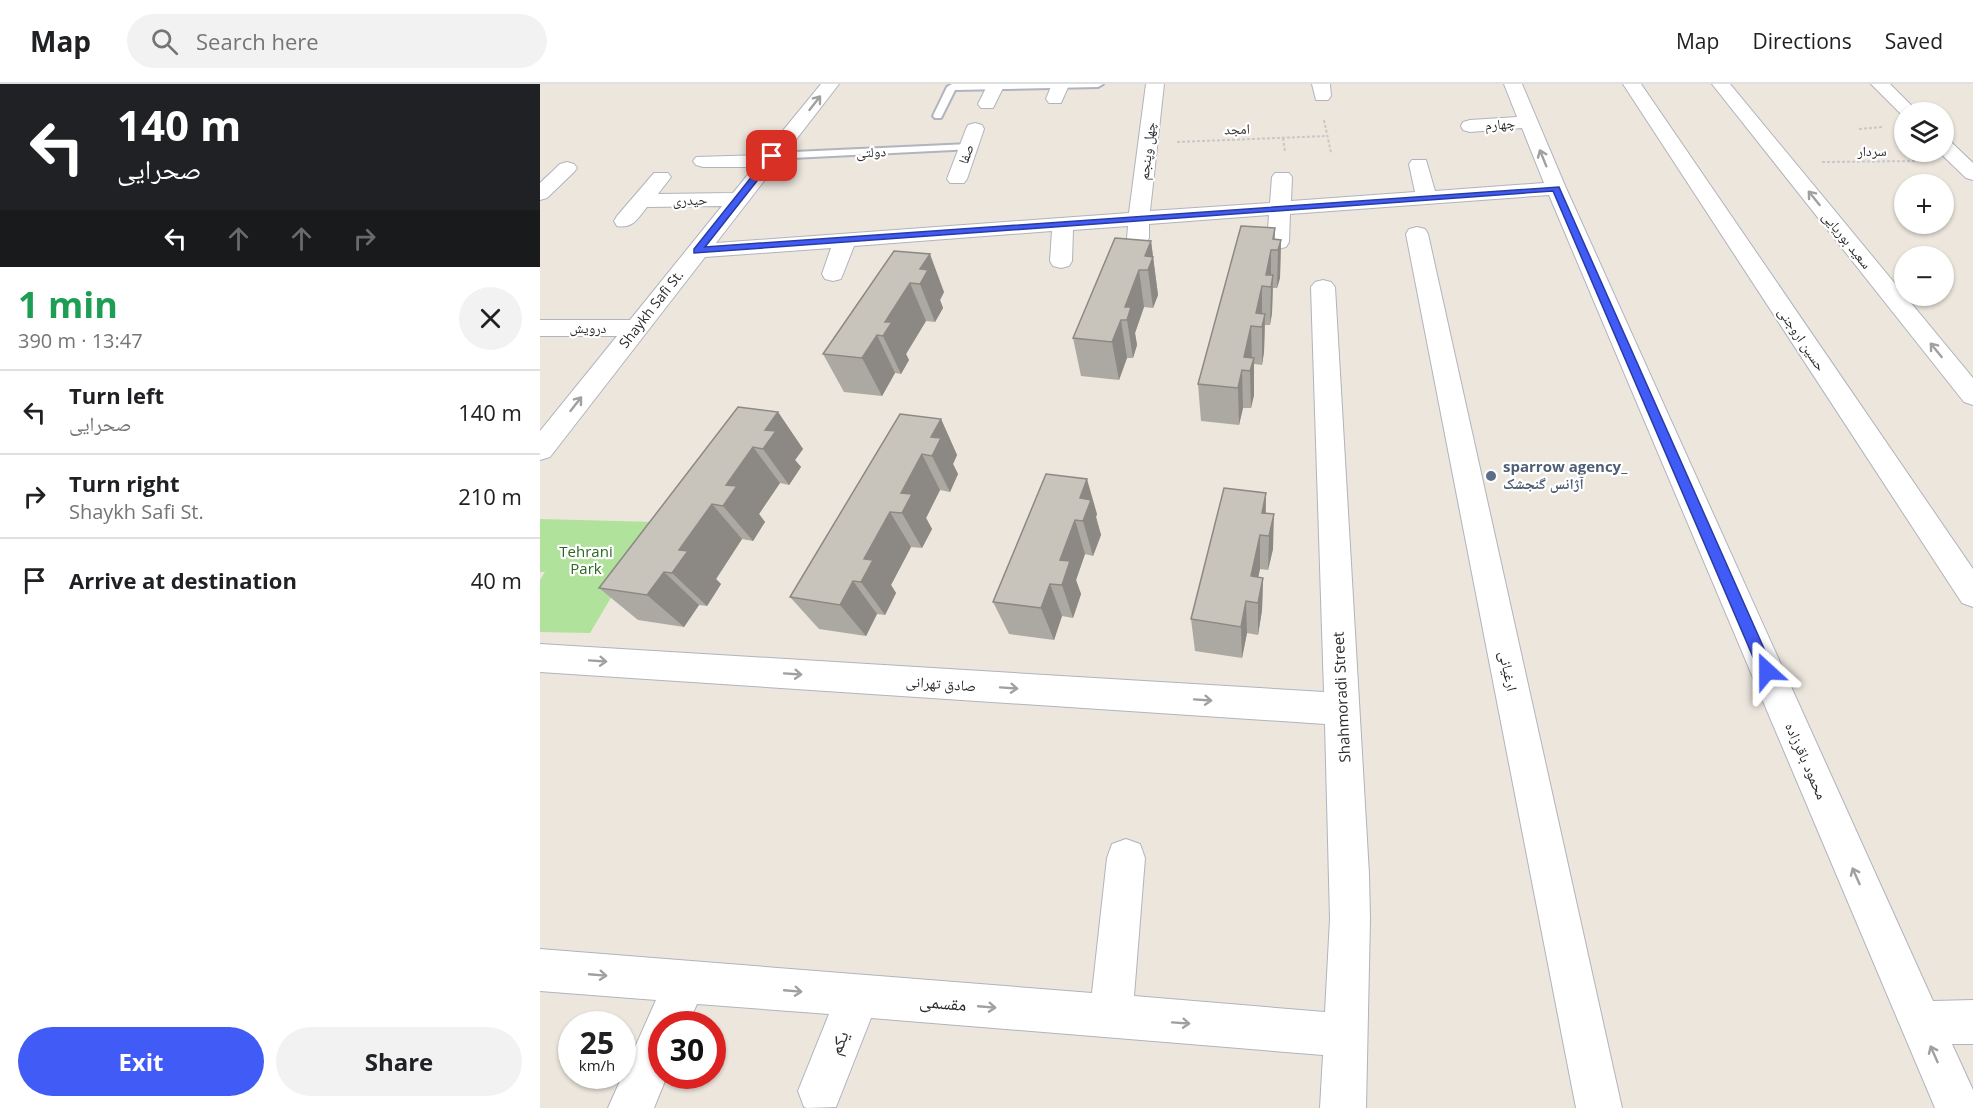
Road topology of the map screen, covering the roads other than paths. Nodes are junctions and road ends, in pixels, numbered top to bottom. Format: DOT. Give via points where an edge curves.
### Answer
graph roads {
  1 [pos="830,84"];
  2 [pos="1098,84"];
  3 [pos="1155,84"];
  4 [pos="1513,84"];
  5 [pos="1632,84"];
  6 [pos="1721,84"];
  7 [pos="1880,84"];
  8 [pos="995,86"];
  9 [pos="1058,92"];
  10 [pos="1899,102"];
  11 [pos="987,105"];
  12 [pos="938,116"];
  13 [pos="1529,122"];
  14 [pos="972,138"];
  15 [pos="1480,144"];
  16 [pos="1954,156"];
  17 [pos="770,159"];
  18 [pos="704,161"];
  19 [pos="1419,164"];
  20 [pos="1966,167"];
  21 [pos="567,168"];
  22 [pos="661,177"];
  23 [pos="1282,177"];
  24 [pos="957,179"];
  25 [pos="1556,188"];
  26 [pos="540,194"];
  27 [pos="1425,198"];
  28 [pos="739,199"];
  29 [pos="641,201"];
  30 [pos="1281,208"];
  31 [pos="1138,219"];
  32 [pos="625,221"];
  33 [pos="1063,224"];
  34 [pos="934,225"];
  35 [pos="1417,234"];
  36 [pos="845,240"];
  37 [pos="1278,242"];
  38 [pos="698,251"];
  39 [pos="929,256"];
  40 [pos="1138,258"];
  41 [pos="1061,261"];
  42 [pos="834,274"];
  43 [pos="1323,286"];
  44 [pos="540,328"];
  45 [pos="637,328"];
  46 [pos="1973,396"];
  47 [pos="540,450"];
  48 [pos="1973,594"];
  49 [pos="540,657"];
  50 [pos="1342,710"];
  51 [pos="1126,858"];
  52 [pos="540,970"];
  53 [pos="685,982"];
  54 [pos="858,996"];
  55 [pos="673,1011"];
  56 [pos="1111,1017"];
  57 [pos="1973,1022"];
  58 [pos="1920,1023"];
  59 [pos="1347,1035"];
  60 [pos="648,1069"];
  61 [pos="820,1091"];
  62 [pos="631,1108"];
  63 [pos="1343,1108"];
  64 [pos="1599,1108"];
  65 [pos="1958,1108"];
  17 -- 1 [label="street, Shaykh Safi St., one-way"];
  2 -- 9 [label="lane"];
  3 -- 31 [label="street, چهل وپنجم"];
  4 -- 13 [label="street, محمود باقرزاده"];
  5 -- 48 [label="street, حسین اروجنی"];
  46 -- 6 [label="street, سعید بوریایی, one-way"];
  7 -- 10 [label="street"];
  8 -- 9 [label="lane"];
  8 -- 11 [label="street"];
  8 -- 12 [label="lane" via="952,87"];
  13 -- 15 [label="street, چهارم" via="1466,117"];
  25 -- 13 [label="street, محمود باقرزاده, one-way"];
  14 -- 17 [label="lane, دولتی"];
  14 -- 24 [label="street, صفا"];
  16 -- 20 [label="street"];
  17 -- 18 [label="street"];
  17 -- 28 [label="street, Shaykh Safi St."];
  19 -- 27 [label="street"];
  21 -- 26 [label="street"];
  22 -- 29 [label="street"];
  23 -- 30 [label="street"];
  25 -- 27 [label="street"];
  58 -- 25 [label="street, محمود باقرزاده, one-way"];
  27 -- 30 [label="street"];
  28 -- 29 [label="street, حیدری"];
  28 -- 38 [label="street, Shaykh Safi St."];
  29 -- 32 [label="street"];
  30 -- 31 [label="street"];
  30 -- 37 [label="street"];
  31 -- 33 [label="street"];
  31 -- 40 [label="street, چهل وپنجم"];
  33 -- 34 [label="street"];
  33 -- 41 [label="street"];
  34 -- 36 [label="street"];
  34 -- 39 [label="street"];
  35 -- 64 [label="street, ارغیانی"];
  36 -- 38 [label="street"];
  36 -- 42 [label="street"];
  38 -- 45 [label="street, Shaykh Safi St."];
  43 -- 50 [label="street, Shahmoradi Street"];
  44 -- 45 [label="street, درویش"];
  47 -- 45 [label="street, Shaykh Safi St., one-way"];
  49 -- 50 [label="street, صادق تهرانی, one-way"];
  50 -- 59 [label="street, Shahmoradi Street" via="1350,919"];
  51 -- 56 [label="street"];
  52 -- 53 [label="street, مقسمی, one-way"];
  53 -- 54 [label="street, مقسمی, one-way"];
  53 -- 55 [label="street"];
  54 -- 56 [label="street, مقسمی, one-way"];
  54 -- 61 [label="street, یکم"];
  56 -- 59 [label="street, مقسمی, one-way"];
  57 -- 58 [label="street"];
  65 -- 58 [label="street, محمود باقرزاده, one-way"];
  59 -- 63 [label="street, Shahmoradi Street"];
  60 -- 62 [label="street"];
}
